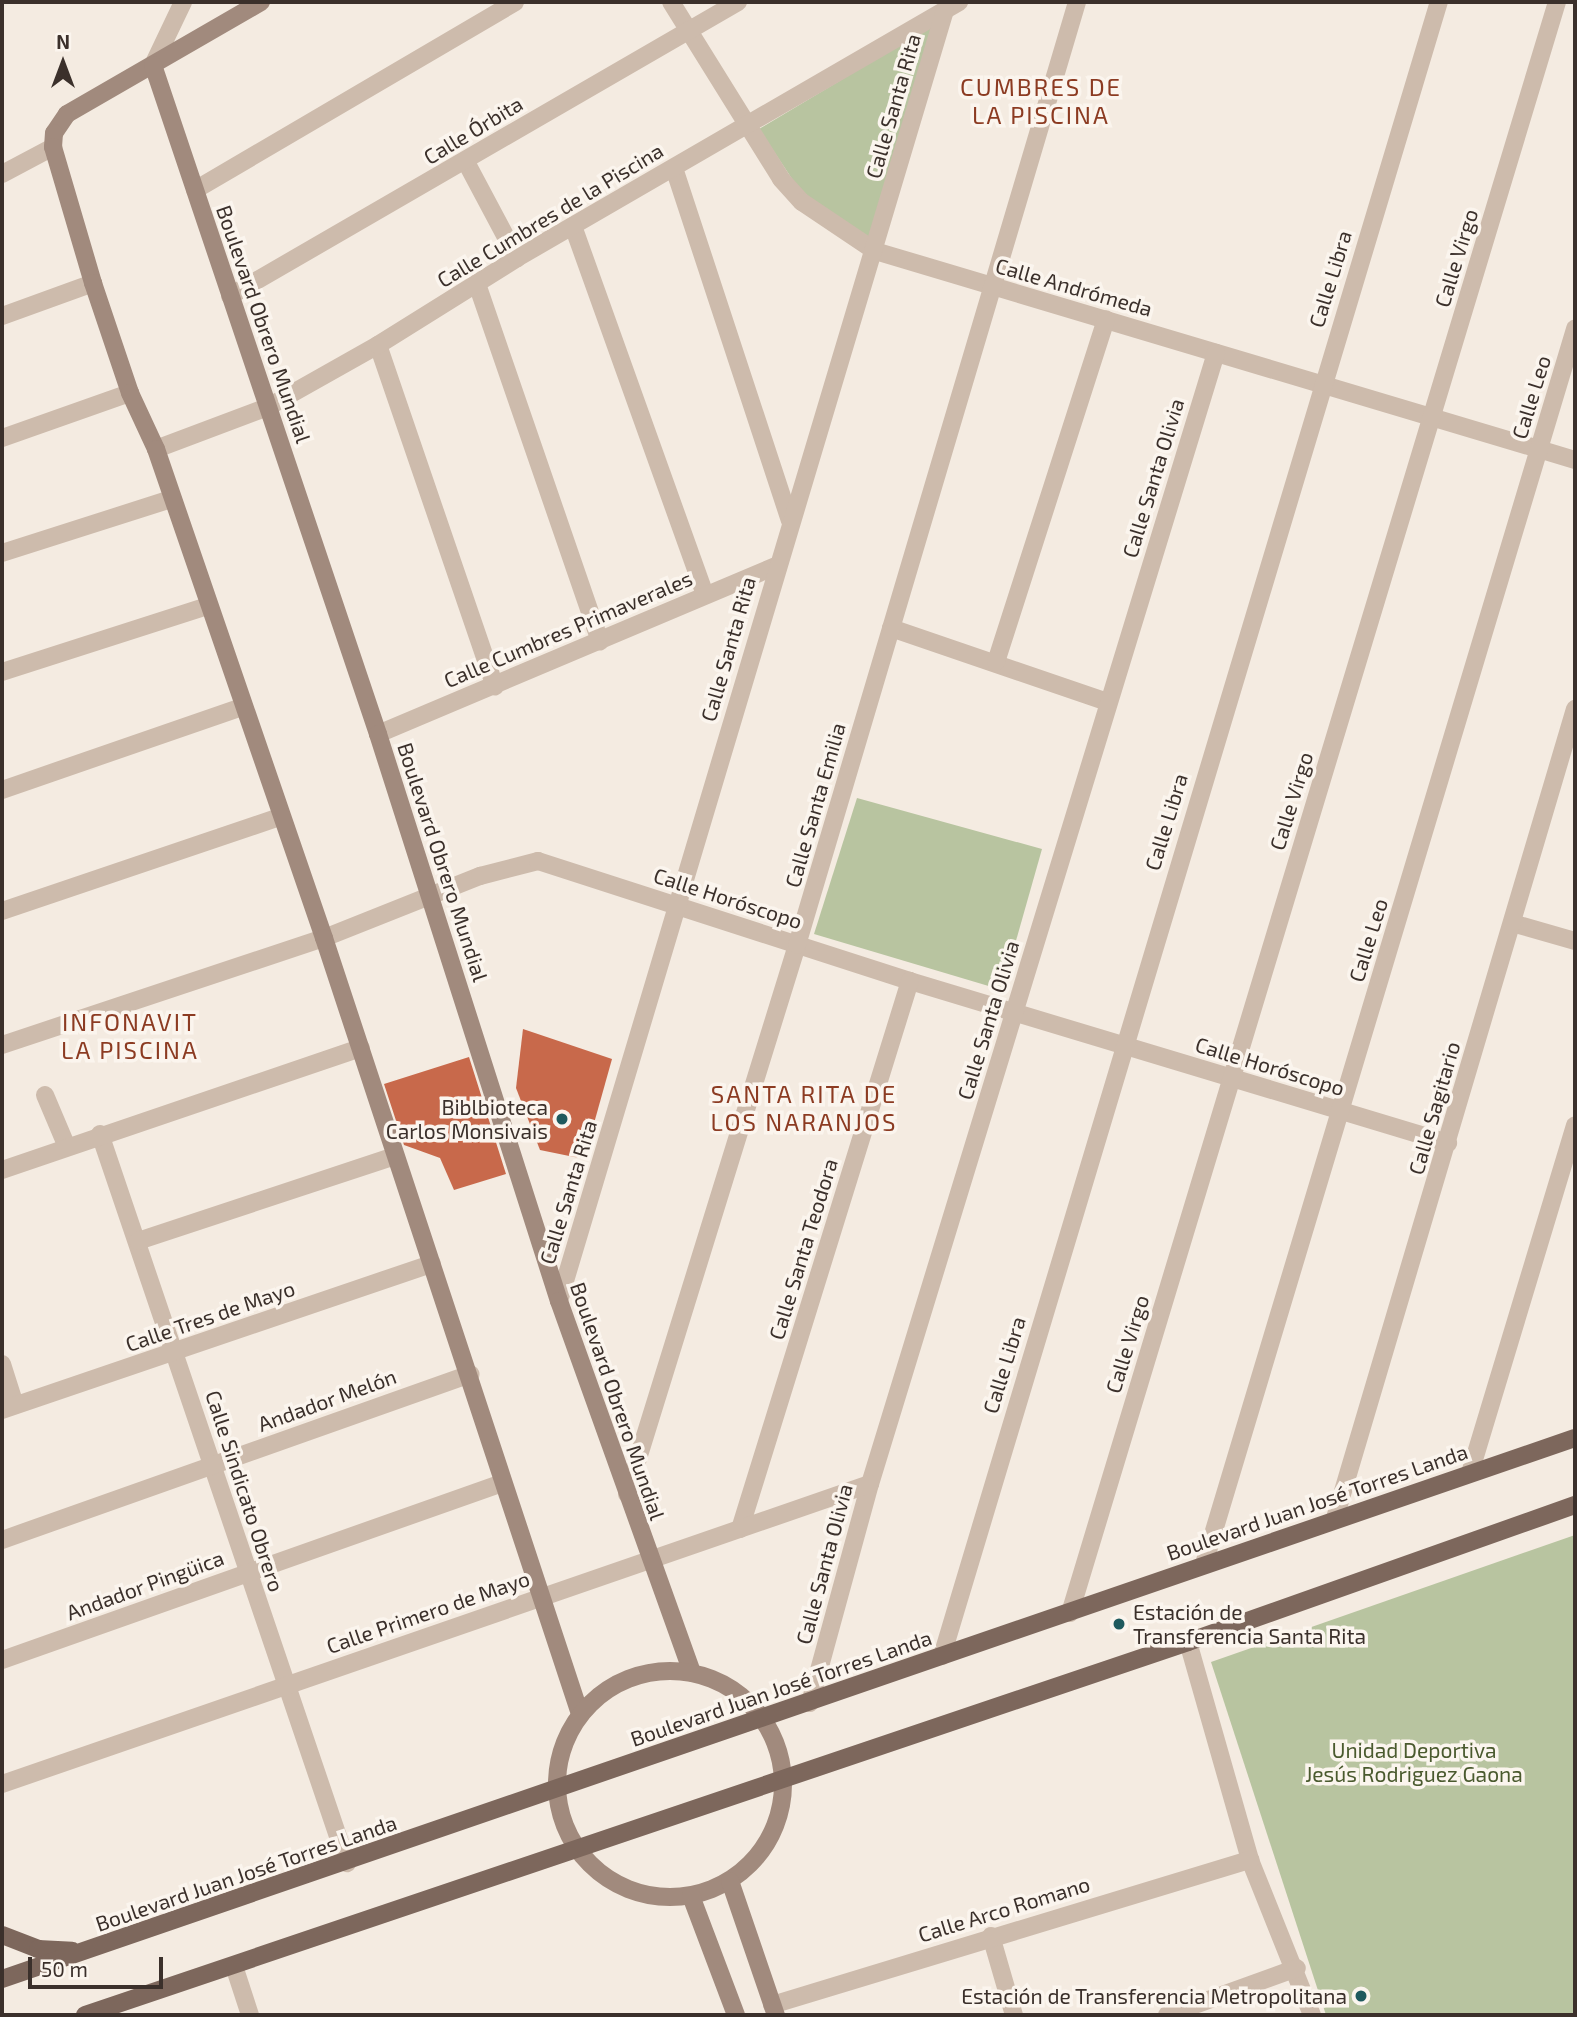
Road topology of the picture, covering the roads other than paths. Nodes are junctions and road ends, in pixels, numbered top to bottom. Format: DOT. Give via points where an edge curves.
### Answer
graph roads {
  1 [pos="183,2"];
  2 [pos="261,2"];
  3 [pos="515,2"];
  4 [pos="671,2"];
  5 [pos="738,2"];
  6 [pos="1077,2"];
  7 [pos="1438,2"];
  8 [pos="1557,2"];
  9 [pos="952,6"];
  10 [pos="689,31"];
  11 [pos="153,65"];
  12 [pos="744,126"];
  13 [pos="53,147"];
  14 [pos="466,162"];
  15 [pos="674,168"];
  16 [pos="2,174"];
  17 [pos="195,190"];
  18 [pos="573,226"];
  19 [pos="875,251"];
  20 [pos="517,258"];
  21 [pos="93,283"];
  22 [pos="477,284"];
  23 [pos="994,289"];
  24 [pos="230,296"];
  25 [pos="2,316"];
  26 [pos="1106,319"];
  27 [pos="1575,329"];
  28 [pos="378,345"];
  29 [pos="1216,352"];
  30 [pos="1323,382"];
  31 [pos="130,393"];
  32 [pos="268,407"];
  33 [pos="1432,414"];
  34 [pos="2,438"];
  35 [pos="156,449"];
  36 [pos="1538,449"];
  37 [pos="1575,460"];
  38 [pos="171,499"];
  39 [pos="790,520"];
  40 [pos="2,553"];
  41 [pos="775,566"];
  42 [pos="705,595"];
  43 [pos="207,606"];
  44 [pos="891,628"];
  45 [pos="600,641"];
  46 [pos="996,662"];
  47 [pos="2,672"];
  48 [pos="495,686"];
  49 [pos="1107,702"];
  50 [pos="242,707"];
  51 [pos="1575,709"];
  52 [pos="378,734"];
  53 [pos="2,790"];
  54 [pos="279,817"];
  55 [pos="431,896"];
  56 [pos="680,906"];
  57 [pos="2,911"];
  58 [pos="1511,923"];
  59 [pos="324,938"];
  60 [pos="1575,942"];
  61 [pos="797,945"];
  62 [pos="910,981"];
  63 [pos="1014,1013"];
  64 [pos="2,1045"];
  65 [pos="1123,1046"];
  66 [pos="360,1048"];
  67 [pos="1230,1078"];
  68 [pos="45,1095"];
  69 [pos="1340,1111"];
  70 [pos="1575,1125"];
  71 [pos="100,1134"];
  72 [pos="1448,1143"];
  73 [pos="67,1147"];
  74 [pos="395,1156"];
  75 [pos="2,1170"];
  76 [pos="138,1241"];
  77 [pos="432,1264"];
  78 [pos="559,1301"];
  79 [pos="174,1352"];
  80 [pos="2,1364"];
  81 [pos="470,1374"];
  82 [pos="8,1408"];
  83 [pos="1575,1438"];
  84 [pos="213,1465"];
  85 [pos="1470,1473"];
  86 [pos="502,1483"];
  87 [pos="870,1484"];
  88 [pos="627,1494"];
  89 [pos="1575,1505"];
  90 [pos="1335,1518"];
  91 [pos="740,1530"];
  92 [pos="2,1539"];
  93 [pos="649,1562"];
  94 [pos="1204,1564"];
  95 [pos="248,1572"];
  96 [pos="541,1598"];
  97 [pos="1070,1613"];
  98 [pos="1188,1643"];
  99 [pos="942,1656"];
  100 [pos="2,1660"];
  101 [pos="692,1673"];
  102 [pos="286,1684"];
  103 [pos="810,1703"];
  104 [pos="580,1714"];
  105 [pos="764,1719"];
  106 [pos="784,1780"];
  107 [pos="2,1784"];
  108 [pos="556,1791"];
  109 [pos="574,1846"];
  110 [pos="1250,1860"];
  111 [pos="347,1863"];
  112 [pos="730,1881"];
  113 [pos="691,1896"];
  114 [pos="2,1935"];
  115 [pos="991,1936"];
  116 [pos="89,1951"];
  117 [pos="234,1966"];
  118 [pos="1297,1968"];
  119 [pos="2,1979"];
  120 [pos="774,2010"];
  121 [pos="85,2015"];
  122 [pos="250,2015"];
  123 [pos="736,2015"];
  124 [pos="1014,2015"];
  125 [pos="1167,2015"];
  126 [pos="1312,2015"];
  1 -- 11 [label="street"];
  2 -- 11 [label="street"];
  3 -- 17 [label="street"];
  4 -- 10 [label="street, Calle Andrómeda"];
  5 -- 10 [label="street, Calle Órbita"];
  6 -- 23 [label="street, Calle Santa Emilia"];
  7 -- 30 [label="street, Calle Libra"];
  8 -- 33 [label="street, Calle Virgo"];
  9 -- 12 [label="street, Calle Cumbres de la Piscina"];
  9 -- 19 [label="street, Calle Santa Rita"];
  10 -- 12 [label="street, Calle Andrómeda"];
  10 -- 14 [label="street, Calle Órbita"];
  11 -- 13 [label="street" via="58,121"];
  11 -- 17 [label="street, Boulevard Obrero Mundial"];
  12 -- 15 [label="street, Calle Cumbres de la Piscina"];
  12 -- 19 [label="street, Calle Andrómeda" via="802,202"];
  13 -- 16 [label="street"];
  13 -- 21 [label="street"];
  14 -- 20 [label="street"];
  14 -- 24 [label="street, Calle Órbita"];
  15 -- 18 [label="street, Calle Cumbres de la Piscina"];
  15 -- 39 [label="street"];
  17 -- 24 [label="street, Boulevard Obrero Mundial"];
  18 -- 20 [label="street, Calle Cumbres de la Piscina"];
  18 -- 42 [label="street"];
  19 -- 23 [label="street, Calle Andrómeda"];
  19 -- 39 [label="street, Calle Santa Rita"];
  20 -- 22 [label="street, Calle Cumbres de la Piscina"];
  21 -- 25 [label="street"];
  21 -- 31 [label="street"];
  22 -- 28 [label="street, Calle Cumbres de la Piscina"];
  22 -- 45 [label="street"];
  23 -- 26 [label="street, Calle Andrómeda"];
  23 -- 44 [label="street, Calle Santa Emilia"];
  24 -- 32 [label="street, Boulevard Obrero Mundial"];
  26 -- 29 [label="street, Calle Andrómeda"];
  26 -- 46 [label="street"];
  27 -- 36 [label="street, Calle Leo"];
  28 -- 32 [label="street, Calle Cumbres de la Piscina"];
  28 -- 48 [label="street"];
  29 -- 30 [label="street, Calle Andrómeda"];
  29 -- 49 [label="street, Calle Santa Olivia"];
  30 -- 33 [label="street, Calle Andrómeda"];
  30 -- 65 [label="street, Calle Libra"];
  31 -- 34 [label="street"];
  31 -- 35 [label="street"];
  32 -- 35 [label="street, Calle Cumbres de la Piscina"];
  32 -- 52 [label="street, Boulevard Obrero Mundial"];
  33 -- 36 [label="street, Calle Andrómeda"];
  33 -- 67 [label="street, Calle Virgo"];
  35 -- 38 [label="street"];
  36 -- 37 [label="street, Calle Andrómeda"];
  36 -- 69 [label="street, Calle Leo"];
  38 -- 40 [label="street"];
  38 -- 43 [label="street"];
  39 -- 41 [label="street, Calle Santa Rita"];
  41 -- 42 [label="street, Calle Cumbres Primaverales"];
  41 -- 56 [label="street, Calle Santa Rita"];
  42 -- 45 [label="street, Calle Cumbres Primaverales"];
  43 -- 47 [label="street"];
  43 -- 50 [label="street"];
  44 -- 46 [label="street"];
  44 -- 61 [label="street, Calle Santa Emilia"];
  45 -- 48 [label="street, Calle Cumbres Primaverales"];
  46 -- 49 [label="street"];
  48 -- 52 [label="street, Calle Cumbres Primaverales"];
  49 -- 63 [label="street, Calle Santa Olivia"];
  50 -- 53 [label="street"];
  50 -- 54 [label="street"];
  51 -- 58 [label="street, Calle Sagitario"];
  52 -- 55 [label="street, Boulevard Obrero Mundial"];
  54 -- 57 [label="street"];
  54 -- 59 [label="street"];
  55 -- 56 [label="street, Calle Horóscopo" via="538,861"];
  55 -- 59 [label="street, Calle Horóscopo"];
  55 -- 78 [label="street, Boulevard Obrero Mundial"];
  56 -- 61 [label="street, Calle Horóscopo"];
  56 -- 78 [label="street, Calle Santa Rita"];
  58 -- 60 [label="street"];
  58 -- 72 [label="street, Calle Sagitario"];
  59 -- 64 [label="street, Calle Horóscopo"];
  59 -- 66 [label="street"];
  61 -- 62 [label="street, Calle Horóscopo"];
  61 -- 88 [label="street, Calle Santa Emilia"];
  62 -- 63 [label="street, Calle Horóscopo"];
  62 -- 91 [label="street, Calle Santa Teodora"];
  63 -- 65 [label="street, Calle Horóscopo"];
  63 -- 87 [label="street, Calle Santa Olivia"];
  65 -- 67 [label="street, Calle Horóscopo"];
  65 -- 99 [label="street, Calle Libra"];
  66 -- 71 [label="street"];
  66 -- 74 [label="street"];
  67 -- 69 [label="street, Calle Horóscopo"];
  67 -- 97 [label="street, Calle Virgo"];
  68 -- 73 [label="street"];
  69 -- 72 [label="street, Calle Horóscopo"];
  69 -- 94 [label="street, Calle Leo"];
  70 -- 85 [label="street"];
  71 -- 73 [label="street"];
  71 -- 76 [label="street, Calle Sindicato Obrero"];
  72 -- 90 [label="street, Calle Sagitario"];
  73 -- 75 [label="street"];
  74 -- 76 [label="street"];
  74 -- 77 [label="street"];
  76 -- 79 [label="street, Calle Sindicato Obrero"];
  77 -- 79 [label="street, Calle Tres de Mayo"];
  77 -- 81 [label="street"];
  78 -- 88 [label="street, Boulevard Obrero Mundial"];
  79 -- 82 [label="street, Calle Tres de Mayo"];
  79 -- 84 [label="street, Calle Sindicato Obrero"];
  80 -- 82 [label="street"];
  81 -- 84 [label="street, Andador Melón"];
  81 -- 86 [label="street"];
  83 -- 85 [label="main road, Boulevard Juan José Torres Landa"];
  84 -- 92 [label="street, Andador Melón"];
  84 -- 95 [label="street, Calle Sindicato Obrero"];
  85 -- 90 [label="main road, Boulevard Juan José Torres Landa"];
  86 -- 95 [label="street, Andador Pingüica"];
  86 -- 96 [label="street"];
  87 -- 91 [label="street, Calle Primero de Mayo"];
  87 -- 103 [label="street, Calle Santa Olivia"];
  88 -- 93 [label="street, Boulevard Obrero Mundial"];
  89 -- 98 [label="main road"];
  90 -- 94 [label="main road, Boulevard Juan José Torres Landa"];
  91 -- 93 [label="street, Calle Primero de Mayo"];
  93 -- 96 [label="street, Calle Primero de Mayo"];
  93 -- 101 [label="street, Boulevard Obrero Mundial"];
  94 -- 97 [label="main road, Boulevard Juan José Torres Landa"];
  95 -- 100 [label="street, Andador Pingüica"];
  95 -- 102 [label="street, Calle Sindicato Obrero"];
  96 -- 102 [label="street, Calle Primero de Mayo"];
  96 -- 104 [label="street"];
  97 -- 99 [label="main road, Boulevard Juan José Torres Landa"];
  98 -- 106 [label="main road"];
  98 -- 110 [label="street"];
  99 -- 103 [label="main road, Boulevard Juan José Torres Landa"];
  101 -- 104 [label="street" via="661,1671 630,1678"];
  101 -- 105 [label="street" via="732,1689"];
  102 -- 107 [label="street, Calle Primero de Mayo"];
  102 -- 111 [label="street, Calle Sindicato Obrero"];
  103 -- 105 [label="main road, Boulevard Juan José Torres Landa"];
  104 -- 108 [label="street" via="561,1750"];
  105 -- 106 [label="street"];
  105 -- 108 [label="main road, Boulevard Juan José Torres Landa"];
  106 -- 109 [label="main road"];
  106 -- 112 [label="street" via="771,1838"];
  108 -- 109 [label="street"];
  108 -- 111 [label="main road, Boulevard Juan José Torres Landa"];
  109 -- 113 [label="street" via="613,1883 664,1898"];
  109 -- 117 [label="main road"];
  110 -- 115 [label="street, Calle Arco Romano"];
  110 -- 118 [label="street"];
  111 -- 116 [label="main road, Boulevard Juan José Torres Landa"];
  112 -- 113 [label="street"];
  112 -- 120 [label="street"];
  113 -- 123 [label="street"];
  114 -- 116 [label="main road" via="38,1949"];
  115 -- 120 [label="street, Calle Arco Romano"];
  115 -- 124 [label="street"];
  116 -- 119 [label="main road, Boulevard Juan José Torres Landa"];
  117 -- 121 [label="main road"];
  117 -- 122 [label="street"];
  118 -- 125 [label="street"];
  118 -- 126 [label="street"];
}
